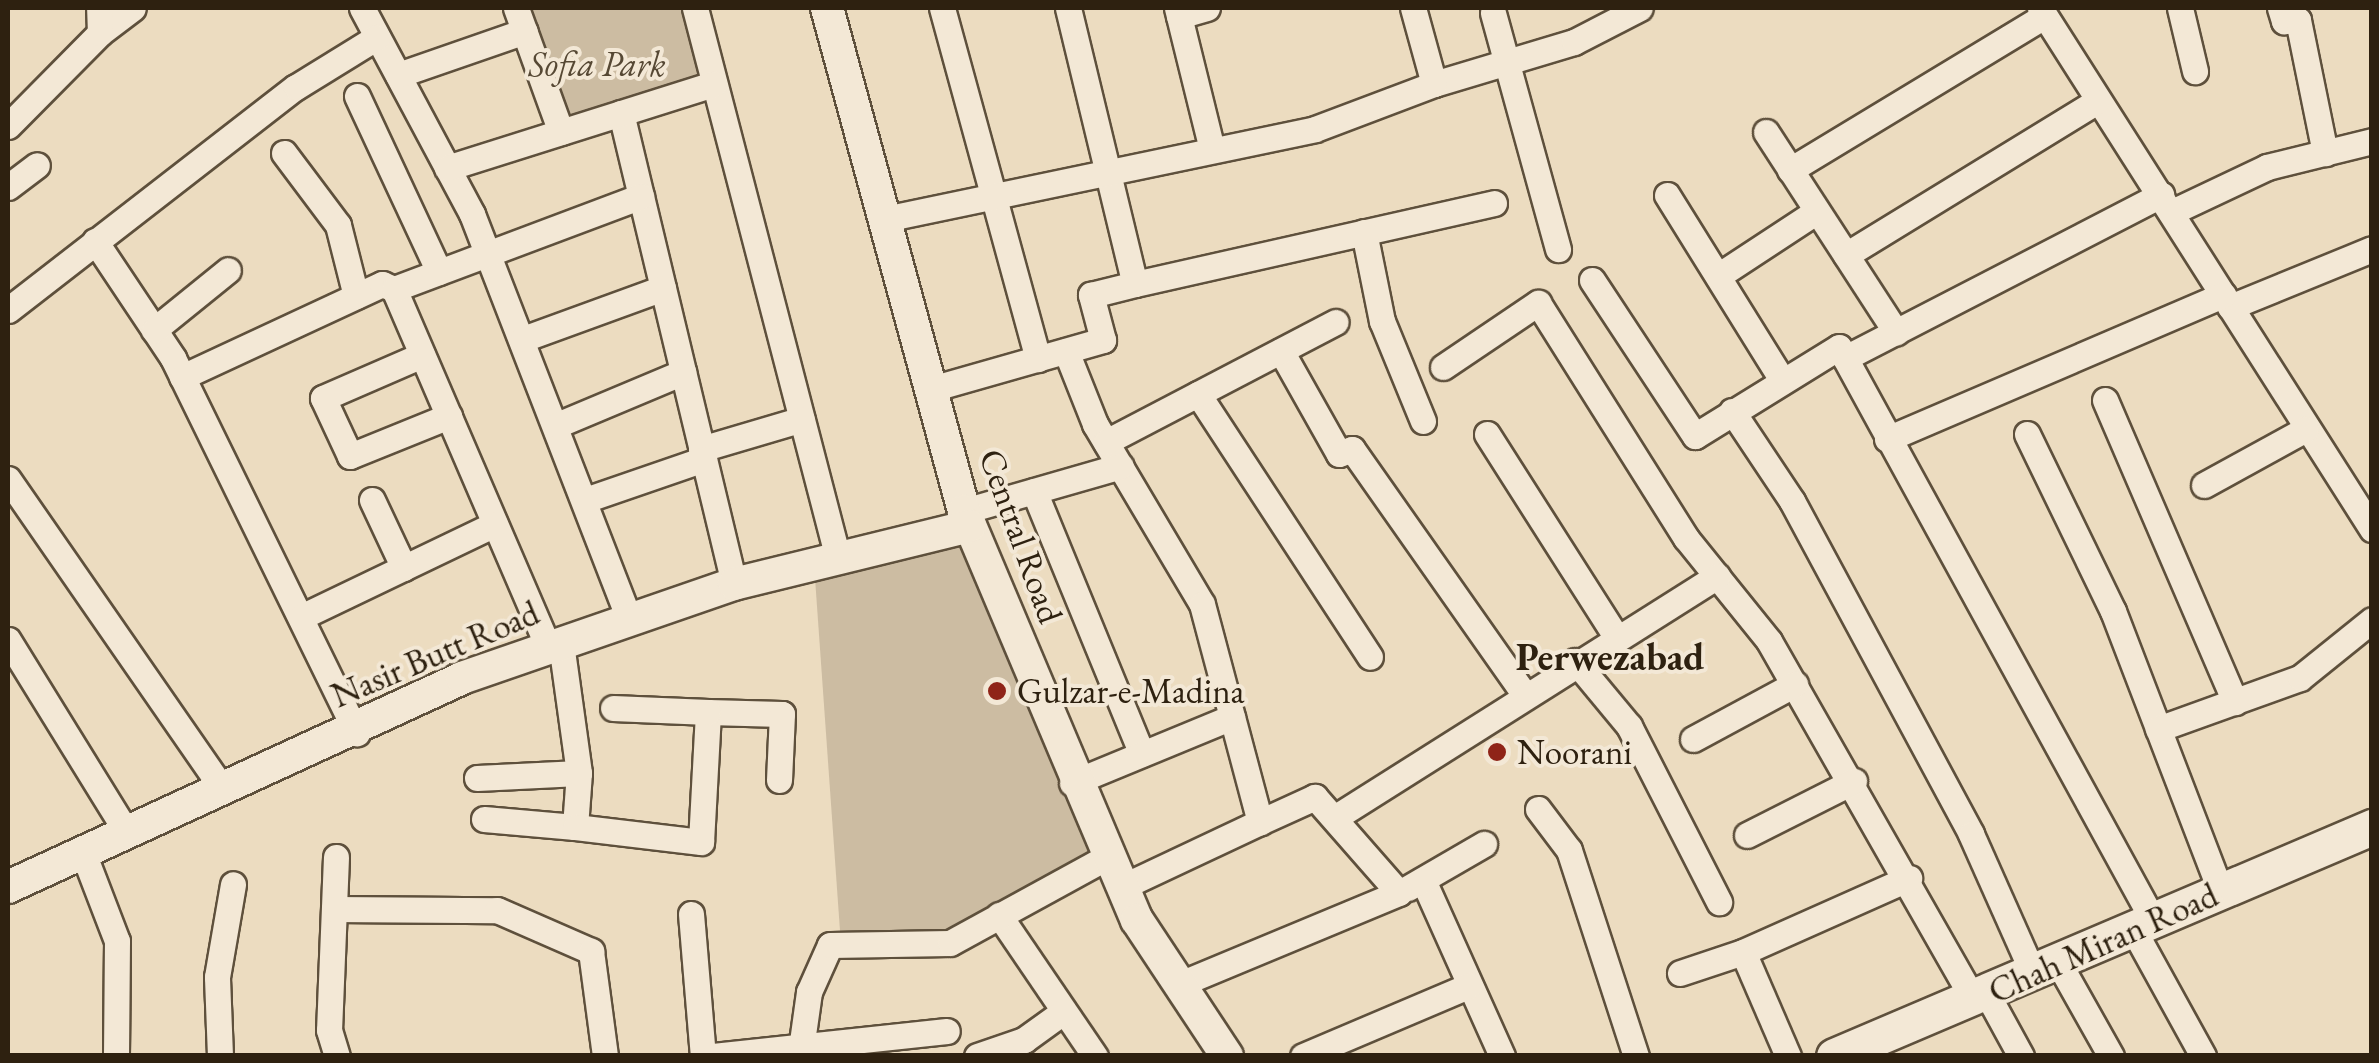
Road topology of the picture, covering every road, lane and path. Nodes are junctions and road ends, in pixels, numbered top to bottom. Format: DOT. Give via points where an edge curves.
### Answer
graph roads {
  1 [pos="133,8"];
  2 [pos="362,8"];
  3 [pos="695,8"];
  4 [pos="827,8"];
  5 [pos="942,8"];
  6 [pos="1068,8"];
  7 [pos="1207,8"];
  8 [pos="1413,8"];
  9 [pos="1640,8"];
  10 [pos="2180,8"];
  11 [pos="2280,8"];
  12 [pos="1178,12"];
  13 [pos="2042,12"];
  14 [pos="1492,13"];
  15 [pos="520,19"];
  16 [pos="99,20"];
  17 [pos="377,36"];
  18 [pos="1504,59"];
  19 [pos="2196,71"];
  20 [pos="398,75"];
  21 [pos="714,84"];
  22 [pos="1434,84"];
  23 [pos="357,96"];
  24 [pos="2096,102"];
  25 [pos="621,113"];
  26 [pos="8,126"];
  27 [pos="561,132"];
  28 [pos="1766,132"];
  29 [pos="2372,141"];
  30 [pos="1212,149"];
  31 [pos="284,153"];
  32 [pos="2325,153"];
  33 [pos="36,164"];
  34 [pos="447,168"];
  35 [pos="1790,170"];
  36 [pos="1113,175"];
  37 [pos="8,187"];
  38 [pos="988,191"];
  39 [pos="641,196"];
  40 [pos="1668,196"];
  41 [pos="1494,203"];
  42 [pos="2167,204"];
  43 [pos="1817,211"];
  44 [pos="885,219"];
  45 [pos="1364,232"];
  46 [pos="96,241"];
  47 [pos="1558,249"];
  48 [pos="2372,249"];
  49 [pos="488,254"];
  50 [pos="1846,255"];
  51 [pos="228,270"];
  52 [pos="439,272"];
  53 [pos="1718,276"];
  54 [pos="1592,280"];
  55 [pos="1135,284"];
  56 [pos="663,288"];
  57 [pos="394,289"];
  58 [pos="356,296"];
  59 [pos="2227,301"];
  60 [pos="8,310"];
  61 [pos="1336,322"];
  62 [pos="154,330"];
  63 [pos="1896,332"];
  64 [pos="523,339"];
  65 [pos="1066,351"];
  66 [pos="1281,351"];
  67 [pos="422,355"];
  68 [pos="1845,358"];
  69 [pos="1038,359"];
  70 [pos="1443,367"];
  71 [pos="683,372"];
  72 [pos="182,376"];
  73 [pos="1782,380"];
  74 [pos="930,389"];
  75 [pos="1198,394"];
  76 [pos="2105,400"];
  77 [pos="1732,411"];
  78 [pos="449,416"];
  79 [pos="802,419"];
  80 [pos="1423,421"];
  81 [pos="557,425"];
  82 [pos="2306,429"];
  83 [pos="1488,434"];
  84 [pos="2027,434"];
  85 [pos="1888,439"];
  86 [pos="1106,442"];
  87 [pos="702,454"];
  88 [pos="1120,466"];
  89 [pos="8,480"];
  90 [pos="2204,485"];
  91 [pos="1034,491"];
  92 [pos="372,500"];
  93 [pos="584,500"];
  94 [pos="967,518"];
  95 [pos="495,524"];
  96 [pos="2372,529"];
  97 [pos="838,558"];
  98 [pos="404,568"];
  99 [pos="1717,576"];
  100 [pos="734,584"];
  101 [pos="300,617"];
  102 [pos="628,619"];
  103 [pos="2372,620"];
  104 [pos="1614,633"];
  105 [pos="8,640"];
  106 [pos="554,645"];
  107 [pos="1370,657"];
  108 [pos="1575,661"];
  109 [pos="1795,684"];
  110 [pos="1526,695"];
  111 [pos="2234,702"];
  112 [pos="614,708"];
  113 [pos="708,712"];
  114 [pos="1232,717"];
  115 [pos="2158,729"];
  116 [pos="357,732"];
  117 [pos="1693,739"];
  118 [pos="1142,754"];
  119 [pos="579,773"];
  120 [pos="477,778"];
  121 [pos="779,780"];
  122 [pos="1072,782"];
  123 [pos="1854,782"];
  124 [pos="224,788"];
  125 [pos="1538,809"];
  126 [pos="1336,816"];
  127 [pos="484,819"];
  128 [pos="1260,822"];
  129 [pos="574,827"];
  130 [pos="2372,827"];
  131 [pos="128,834"];
  132 [pos="1747,835"];
  133 [pos="1484,844"];
  134 [pos="84,855"];
  135 [pos="336,856"];
  136 [pos="1107,856"];
  137 [pos="1909,878"];
  138 [pos="1423,880"];
  139 [pos="232,884"];
  140 [pos="8,887"];
  141 [pos="1122,887"];
  142 [pos="2220,890"];
  143 [pos="1400,893"];
  144 [pos="1719,902"];
  145 [pos="334,909"];
  146 [pos="692,914"];
  147 [pos="999,916"];
  148 [pos="2143,925"];
  149 [pos="1743,952"];
  150 [pos="2046,968"];
  151 [pos="1680,973"];
  152 [pos="1180,984"];
  153 [pos="1470,984"];
  154 [pos="1981,997"];
  155 [pos="1064,1011"];
  156 [pos="947,1032"];
  157 [pos="802,1048"];
  158 [pos="116,1056"];
  159 [pos="220,1056"];
  160 [pos="337,1056"];
  161 [pos="605,1056"];
  162 [pos="703,1056"];
  163 [pos="713,1056"];
  164 [pos="977,1056"];
  165 [pos="1095,1056"];
  166 [pos="1227,1056"];
  167 [pos="1304,1056"];
  168 [pos="1502,1056"];
  169 [pos="1636,1056"];
  170 [pos="1788,1056"];
  171 [pos="1834,1056"];
  172 [pos="2021,1056"];
  173 [pos="2111,1056"];
  174 [pos="2203,1056"];
  1 -- 16 [label="street"];
  2 -- 17 [label="street"];
  3 -- 21 [label="street"];
  4 -- 44 [label="street, Central Road"];
  5 -- 38 [label="street"];
  6 -- 36 [label="street"];
  7 -- 12 [label="street"];
  8 -- 22 [label="street"];
  9 -- 18 [label="street" via="1574,42"];
  10 -- 19 [label="street"];
  11 -- 32 [label="street" via="2284,21 2298,20"];
  12 -- 30 [label="street"];
  13 -- 24 [label="street"];
  13 -- 35 [label="street"];
  14 -- 18 [label="street"];
  15 -- 20 [label="street"];
  15 -- 27 [label="street"];
  16 -- 26 [label="street"];
  17 -- 20 [label="street"];
  17 -- 46 [label="street"];
  18 -- 22 [label="street"];
  18 -- 47 [label="street"];
  20 -- 34 [label="street"];
  21 -- 25 [label="street"];
  21 -- 79 [label="street"];
  22 -- 30 [label="street" via="1315,130"];
  23 -- 52 [label="street"];
  24 -- 42 [label="street"];
  24 -- 50 [label="street"];
  25 -- 27 [label="street"];
  25 -- 39 [label="street"];
  27 -- 34 [label="street"];
  28 -- 35 [label="street"];
  29 -- 32 [label="street"];
  30 -- 36 [label="street"];
  31 -- 58 [label="street" via="338,225"];
  32 -- 42 [label="street"];
  33 -- 37 [label="street"];
  34 -- 49 [label="street"];
  35 -- 43 [label="street"];
  36 -- 38 [label="street"];
  36 -- 55 [label="street"];
  38 -- 44 [label="street"];
  38 -- 69 [label="street"];
  39 -- 49 [label="street"];
  39 -- 56 [label="street"];
  40 -- 53 [label="street"];
  41 -- 45 [label="street"];
  42 -- 59 [label="street"];
  42 -- 63 [label="street"];
  43 -- 50 [label="street"];
  43 -- 53 [label="street"];
  44 -- 74 [label="street, Central Road"];
  45 -- 55 [label="street"];
  45 -- 80 [label="street" via="1382,321"];
  46 -- 60 [label="street"];
  46 -- 62 [label="street"];
  48 -- 59 [label="street"];
  49 -- 52 [label="street"];
  49 -- 64 [label="street"];
  50 -- 63 [label="street"];
  51 -- 62 [label="street"];
  52 -- 57 [label="street"];
  53 -- 73 [label="street"];
  54 -- 77 [label="street" via="1695,436"];
  55 -- 65 [label="street" via="1091,295 1103,340"];
  56 -- 64 [label="street"];
  56 -- 71 [label="street"];
  57 -- 58 [label="street"];
  57 -- 67 [label="street"];
  58 -- 72 [label="street"];
  59 -- 82 [label="street"];
  59 -- 85 [label="street"];
  61 -- 66 [label="street"];
  62 -- 72 [label="street"];
  63 -- 68 [label="street"];
  64 -- 81 [label="street"];
  65 -- 69 [label="street"];
  65 -- 86 [label="street"];
  66 -- 75 [label="street"];
  66 -- 110 [label="street" via="1339,454 1352,448"];
  67 -- 78 [label="street"];
  67 -- 78 [label="street" via="323,398 350,456"];
  68 -- 73 [label="street" via="1839,347"];
  68 -- 85 [label="street"];
  69 -- 74 [label="street"];
  70 -- 99 [label="street" via="1538,303"];
  71 -- 81 [label="street"];
  71 -- 87 [label="street"];
  72 -- 101 [label="street"];
  73 -- 77 [label="street"];
  74 -- 94 [label="street, Central Road"];
  75 -- 86 [label="street"];
  75 -- 107 [label="street"];
  76 -- 111 [label="street"];
  77 -- 150 [label="street" via="1792,501"];
  78 -- 95 [label="street"];
  79 -- 87 [label="street"];
  79 -- 97 [label="street"];
  81 -- 93 [label="street"];
  82 -- 90 [label="street"];
  82 -- 96 [label="street"];
  83 -- 104 [label="street"];
  84 -- 115 [label="street"];
  85 -- 148 [label="street"];
  86 -- 88 [label="street"];
  87 -- 93 [label="street"];
  87 -- 100 [label="street"];
  88 -- 91 [label="street"];
  88 -- 114 [label="street" via="1202,604"];
  89 -- 124 [label="street"];
  91 -- 94 [label="street"];
  91 -- 118 [label="street"];
  92 -- 98 [label="street"];
  93 -- 102 [label="street"];
  94 -- 97 [label="street, Nasir Butt Road"];
  94 -- 122 [label="street, Central Road"];
  95 -- 98 [label="street"];
  95 -- 106 [label="street"];
  97 -- 100 [label="street, Nasir Butt Road"];
  98 -- 101 [label="street"];
  99 -- 104 [label="street"];
  99 -- 109 [label="street"];
  100 -- 102 [label="street, Nasir Butt Road"];
  101 -- 116 [label="street"];
  102 -- 106 [label="street, Nasir Butt Road"];
  103 -- 111 [label="street" via="2300,678"];
  104 -- 108 [label="street"];
  105 -- 131 [label="street"];
  106 -- 116 [label="street, Nasir Butt Road"];
  106 -- 119 [label="street"];
  108 -- 110 [label="street"];
  108 -- 144 [label="street" via="1629,726"];
  109 -- 117 [label="street"];
  109 -- 123 [label="street"];
  110 -- 126 [label="street"];
  111 -- 115 [label="street"];
  112 -- 113 [label="street"];
  113 -- 121 [label="street" via="782,714"];
  113 -- 129 [label="street" via="701,842"];
  114 -- 118 [label="street"];
  114 -- 128 [label="street"];
  115 -- 142 [label="street"];
  116 -- 124 [label="street, Nasir Butt Road"];
  118 -- 122 [label="street"];
  119 -- 120 [label="street"];
  119 -- 129 [label="street"];
  122 -- 136 [label="street, Central Road"];
  123 -- 132 [label="street"];
  123 -- 137 [label="street"];
  124 -- 131 [label="street, Nasir Butt Road"];
  125 -- 169 [label="street" via="1569,850"];
  126 -- 128 [label="street" via="1316,798"];
  126 -- 143 [label="street"];
  127 -- 129 [label="street"];
  128 -- 141 [label="street"];
  130 -- 142 [label="main road, Chah Miran Road"];
  131 -- 134 [label="street, Nasir Butt Road"];
  133 -- 138 [label="street"];
  134 -- 140 [label="street, Nasir Butt Road"];
  134 -- 158 [label="street" via="117,941"];
  135 -- 145 [label="street"];
  136 -- 141 [label="street, Central Road"];
  136 -- 147 [label="street"];
  137 -- 149 [label="street"];
  137 -- 154 [label="street"];
  138 -- 143 [label="street"];
  138 -- 153 [label="street"];
  139 -- 159 [label="street" via="218,977"];
  141 -- 152 [label="street, Central Road"];
  142 -- 148 [label="main road, Chah Miran Road"];
  143 -- 152 [label="street"];
  145 -- 160 [label="street" via="329,1030"];
  145 -- 161 [label="street" via="497,910 591,950"];
  146 -- 162 [label="street"];
  147 -- 155 [label="street"];
  147 -- 157 [label="street" via="950,943 830,945 809,992"];
  148 -- 150 [label="main road, Chah Miran Road"];
  148 -- 174 [label="street"];
  149 -- 151 [label="street"];
  149 -- 170 [label="street"];
  150 -- 154 [label="main road, Chah Miran Road"];
  150 -- 173 [label="street"];
  152 -- 166 [label="street, Central Road"];
  153 -- 167 [label="street"];
  153 -- 168 [label="street"];
  154 -- 171 [label="main road, Chah Miran Road"];
  154 -- 172 [label="street"];
  155 -- 164 [label="street" via="1024,1040"];
  155 -- 165 [label="street"];
  156 -- 157 [label="street"];
  157 -- 163 [label="street"];
}
